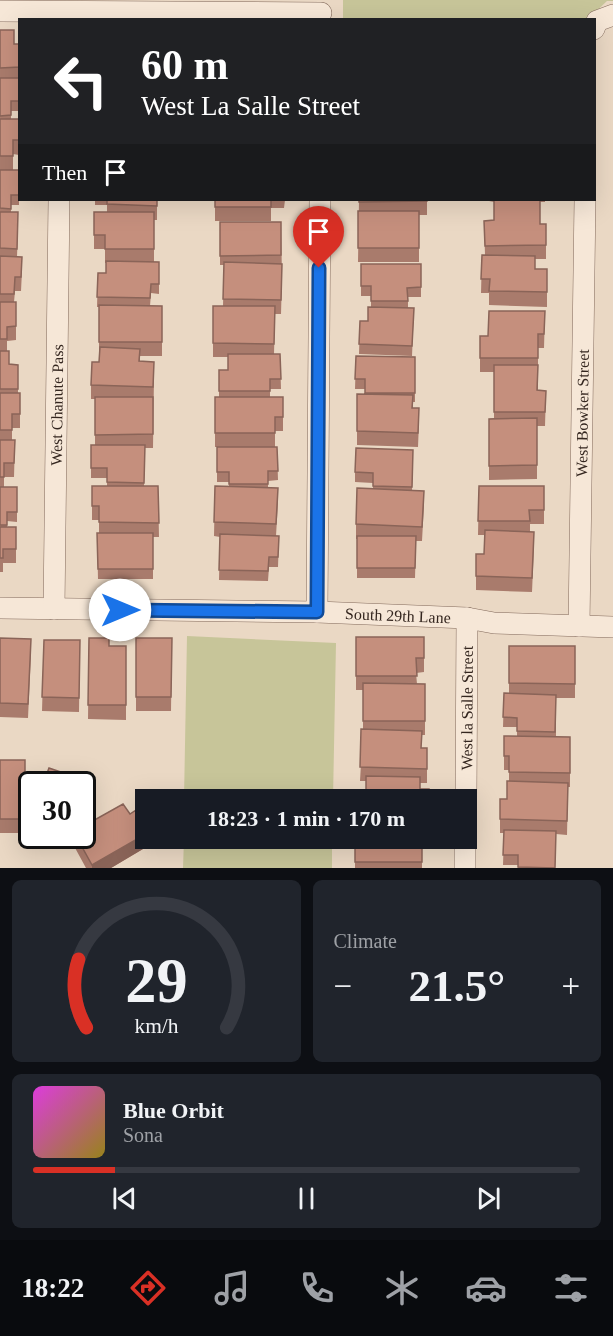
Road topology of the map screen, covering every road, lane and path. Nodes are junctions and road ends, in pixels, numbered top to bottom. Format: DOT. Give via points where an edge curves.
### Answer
graph roads {
  1 [pos="0,11"];
  2 [pos="322,11"];
  3 [pos="61,16"];
  4 [pos="59,201"];
  5 [pos="320,201"];
  6 [pos="585,201"];
  7 [pos="0,608"];
  8 [pos="54,609"];
  9 [pos="317,612"];
  10 [pos="467,618"];
  11 [pos="579,626"];
  12 [pos="613,627"];
  13 [pos="466,789"];
  14 [pos="465,849"];
  15 [pos="465,868"];
  1 -- 3 [label="street"];
  2 -- 3 [label="street"];
  4 -- 8 [label="street, West Chanute Pass"];
  5 -- 9 [label="street"];
  6 -- 11 [label="street, West Bowker Street"];
  7 -- 8 [label="street, South 29th Lane"];
  8 -- 9 [label="street, South 29th Lane"];
  9 -- 10 [label="street, South 29th Lane"];
  10 -- 11 [label="street, South 29th Lane" via="494,623"];
  10 -- 13 [label="street, West la Salle Street"];
  11 -- 12 [label="street, South 29th Lane"];
  14 -- 15 [label="street"];
}
